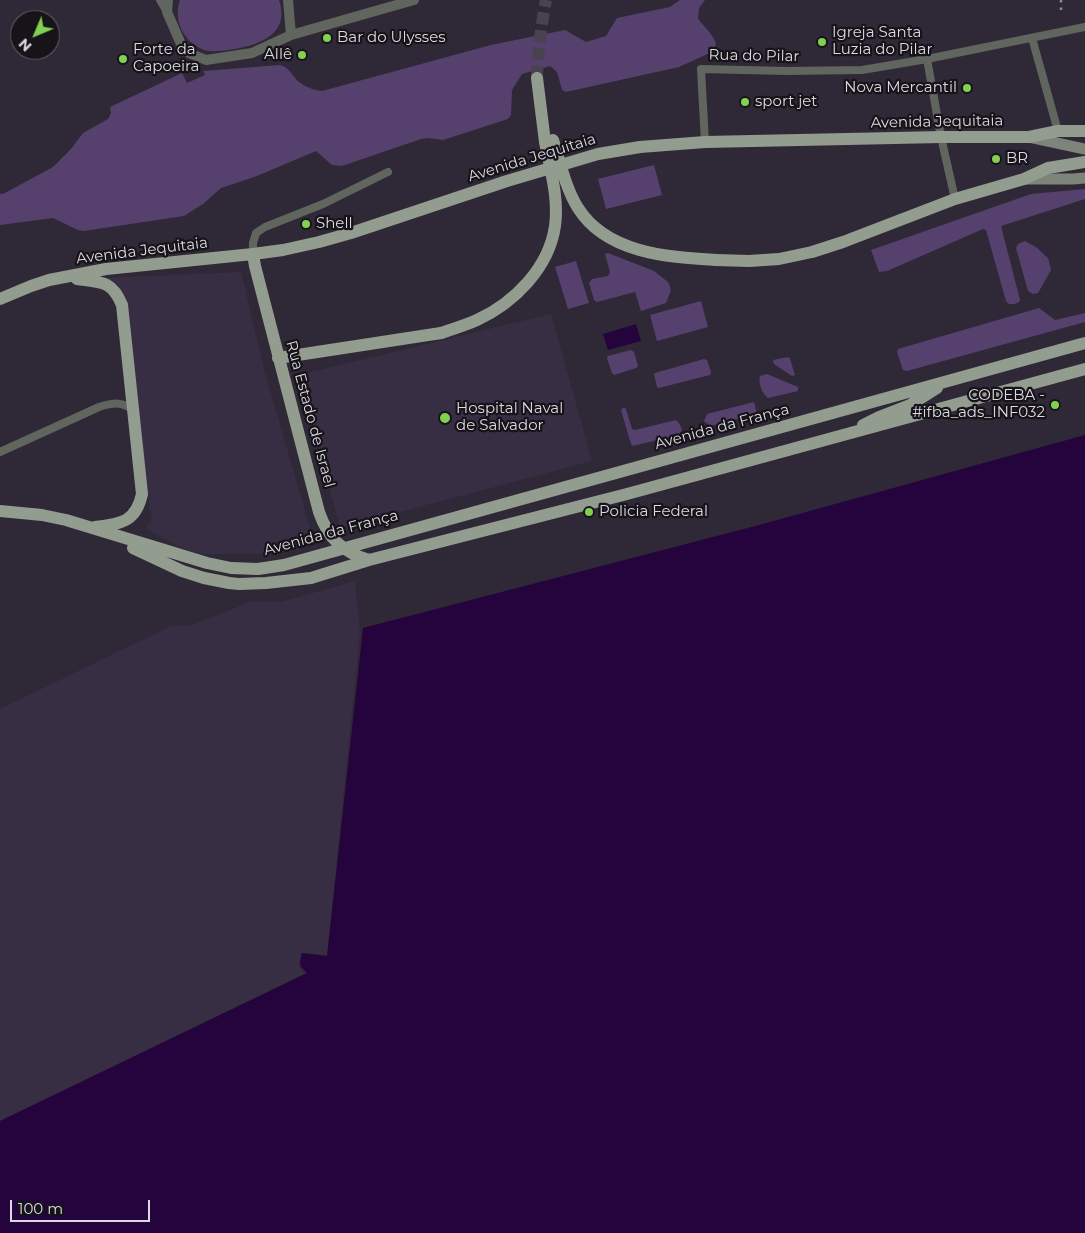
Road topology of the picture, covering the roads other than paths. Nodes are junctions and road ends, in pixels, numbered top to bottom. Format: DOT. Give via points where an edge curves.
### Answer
graph roads {
  1 [pos="160,0"];
  2 [pos="168,0"];
  3 [pos="288,0"];
  4 [pos="414,0"];
  5 [pos="167,12"];
  6 [pos="1085,27"];
  7 [pos="291,35"];
  8 [pos="1032,38"];
  9 [pos="927,59"];
  10 [pos="537,78"];
  11 [pos="1085,130"];
  12 [pos="1058,131"];
  13 [pos="942,137"];
  14 [pos="1029,137"];
  15 [pos="549,141"];
  16 [pos="705,142"];
  17 [pos="1085,149"];
  18 [pos="1085,162"];
  19 [pos="388,172"];
  20 [pos="1085,178"];
  21 [pos="1024,179"];
  22 [pos="955,199"];
  23 [pos="253,254"];
  24 [pos="63,278"];
  25 [pos="0,299"];
  26 [pos="1085,343"];
  27 [pos="278,358"];
  28 [pos="1085,369"];
  29 [pos="943,383"];
  30 [pos="132,409"];
  31 [pos="849,434"];
  32 [pos="0,452"];
  33 [pos="0,511"];
  34 [pos="90,527"];
  35 [pos="343,548"];
  36 [pos="369,560"];
  1 -- 5 [label="street"];
  2 -- 5 [label="street"];
  3 -- 7 [label="street"];
  4 -- 7 [label="street"];
  5 -- 7 [label="street" via="181,44 189,53 206,60 252,53"];
  6 -- 8 [label="street, Rua do Pilar"];
  8 -- 9 [label="street, Rua do Pilar"];
  8 -- 12 [label="street"];
  9 -- 13 [label="street"];
  9 -- 16 [label="street, Rua do Pilar" via="862,70 702,69"];
  10 -- 15 [label="main road"];
  11 -- 12 [label="main road, Avenida Jequitaia"];
  12 -- 14 [label="main road, Avenida Jequitaia"];
  13 -- 14 [label="main road, Avenida Jequitaia"];
  13 -- 16 [label="main road, Avenida Jequitaia"];
  13 -- 22 [label="street"];
  14 -- 17 [label="main road"];
  15 -- 22 [label="main road, bridge" via="576,204 586,219 615,241 633,249 683,258 749,261 812,252"];
  15 -- 27 [label="main road, bridge" via="556,202 555,226 542,262 530,280 504,304 478,320 441,333"];
  16 -- 23 [label="main road, Avenida Jequitaia" via="598,154 351,233"];
  18 -- 21 [label="main road" via="1048,168"];
  19 -- 23 [label="street" via="324,204 261,229 254,238"];
  20 -- 21 [label="main road"];
  21 -- 22 [label="main road"];
  23 -- 24 [label="main road, Avenida Jequitaia" via="106,269"];
  23 -- 27 [label="main road, Rua Estado de Israel"];
  24 -- 25 [label="main road, Avenida Jequitaia" via="31,286"];
  24 -- 30 [label="main road" via="102,282 119,298"];
  26 -- 29 [label="main road, Avenida da França"];
  27 -- 35 [label="main road, Rua Estado de Israel" via="318,512 331,536"];
  28 -- 31 [label="main road"];
  29 -- 31 [label="main road" via="919,400"];
  29 -- 35 [label="main road, Avenida da França"];
  30 -- 32 [label="street" via="126,404 116,403 99,407"];
  30 -- 34 [label="main road" via="142,494 140,503 133,516 123,521"];
  31 -- 36 [label="main road"];
  33 -- 34 [label="main road" via="42,515"];
  34 -- 35 [label="main road, Avenida da França" via="186,558 232,568 284,565"];
  34 -- 36 [label="main road" via="182,571 239,584 310,578"];
  35 -- 36 [label="main road, Rua Estado de Israel"];
}
